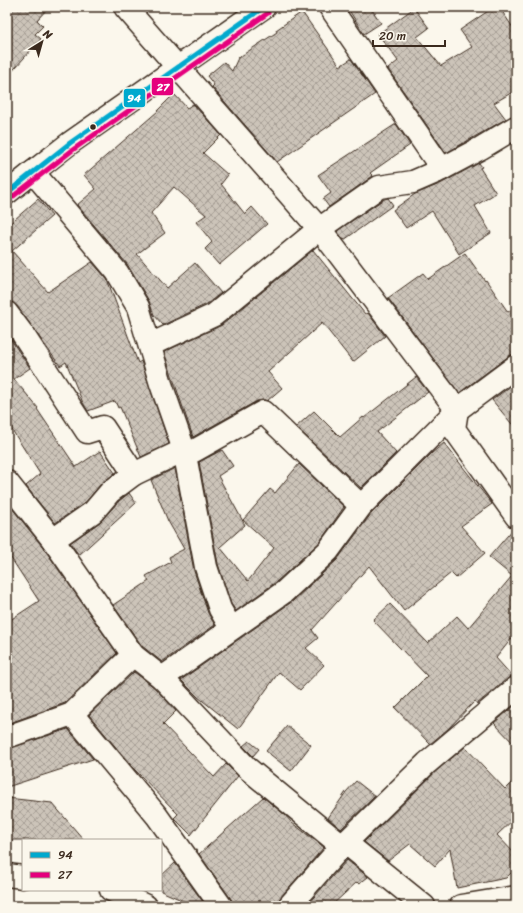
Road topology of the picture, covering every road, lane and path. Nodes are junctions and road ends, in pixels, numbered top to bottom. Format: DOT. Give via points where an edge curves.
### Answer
graph roads {
  1 [pos="125,7"];
  2 [pos="264,7"];
  3 [pos="330,7"];
  4 [pos="179,67"];
  5 [pos="516,127"];
  6 [pos="442,169"];
  7 [pos="32,172"];
  8 [pos="7,193"];
  9 [pos="318,228"];
  10 [pos="7,314"];
  11 [pos="150,345"];
  12 [pos="516,366"];
  13 [pos="457,410"];
  14 [pos="184,450"];
  15 [pos="134,474"];
  16 [pos="7,482"];
  17 [pos="361,506"];
  18 [pos="516,516"];
  19 [pos="53,540"];
  20 [pos="231,628"];
  21 [pos="134,655"];
  22 [pos="162,678"];
  23 [pos="516,688"];
  24 [pos="72,714"];
  25 [pos="7,737"];
  26 [pos="344,844"];
  27 [pos="7,875"];
  28 [pos="22,877"];
  29 [pos="113,891"];
  30 [pos="515,896"];
  31 [pos="146,906"];
  32 [pos="221,906"];
  33 [pos="289,906"];
  34 [pos="424,906"];
  35 [pos="461,906"];
  1 -- 4 [label="main road"];
  2 -- 4 [label="main road"];
  3 -- 6 [label="main road"];
  4 -- 7 [label="main road"];
  4 -- 9 [label="main road"];
  5 -- 6 [label="main road"];
  6 -- 9 [label="main road" via="413,182 379,187"];
  7 -- 8 [label="main road"];
  7 -- 11 [label="main road" via="117,272 138,306"];
  9 -- 11 [label="main road" via="214,315"];
  9 -- 13 [label="main road"];
  10 -- 15 [label="main road" via="87,432 104,427"];
  11 -- 14 [label="main road"];
  12 -- 13 [label="main road"];
  13 -- 17 [label="main road"];
  13 -- 18 [label="main road" via="454,429"];
  14 -- 15 [label="main road"];
  14 -- 17 [label="main road" via="194,451 263,412"];
  14 -- 20 [label="main road" via="206,568 220,609"];
  15 -- 19 [label="main road" via="110,492 93,512"];
  16 -- 19 [label="main road"];
  17 -- 20 [label="main road" via="328,551 284,592"];
  19 -- 21 [label="main road"];
  20 -- 22 [label="main road"];
  21 -- 22 [label="main road"];
  21 -- 24 [label="main road"];
  22 -- 26 [label="main road" via="247,768"];
  23 -- 26 [label="main road" via="427,763"];
  24 -- 25 [label="main road"];
  24 -- 32 [label="main road" via="157,816"];
  26 -- 33 [label="main road"];
  26 -- 34 [label="main road"];
  27 -- 28 [label="main road"];
  29 -- 31 [label="main road"];
  30 -- 35 [label="main road"];
}
